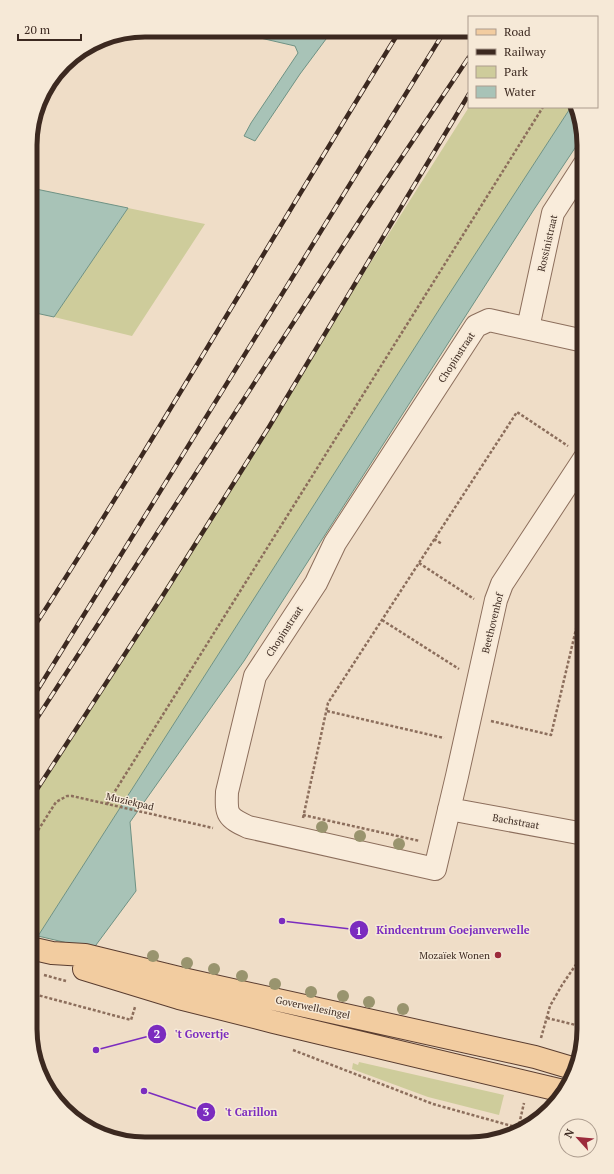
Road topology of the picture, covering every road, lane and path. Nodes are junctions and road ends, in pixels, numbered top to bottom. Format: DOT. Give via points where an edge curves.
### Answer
graph roads {
  1 [pos="542,108"];
  2 [pos="577,176"];
  3 [pos="528,328"];
  4 [pos="577,339"];
  5 [pos="577,453"];
  6 [pos="577,456"];
  7 [pos="434,539"];
  8 [pos="442,544"];
  9 [pos="419,563"];
  10 [pos="493,611"];
  11 [pos="382,620"];
  12 [pos="577,625"];
  13 [pos="478,681"];
  14 [pos="327,711"];
  15 [pos="470,716"];
  16 [pos="464,743"];
  17 [pos="107,804"];
  18 [pos="449,809"];
  19 [pos="304,815"];
  20 [pos="248,827"];
  21 [pos="37,832"];
  22 [pos="577,833"];
  23 [pos="298,838"];
  24 [pos="440,846"];
  25 [pos="37,950"];
  26 [pos="52,953"];
  27 [pos="577,963"];
  28 [pos="37,995"];
  29 [pos="136,1001"];
  30 [pos="577,1025"];
  31 [pos="288,1049"];
  32 [pos="570,1067"];
  33 [pos="558,1090"];
  34 [pos="514,1127"];
  1 -- 17 [label="path"];
  2 -- 3 [label="street, Rossinistraat" via="553,213"];
  3 -- 4 [label="street, Chopinstraat"];
  3 -- 20 [label="street, Chopinstraat" via="489,320 476,326 335,543 316,583 255,676 227,792 226,808 234,820"];
  5 -- 7 [label="path" via="517,412"];
  6 -- 10 [label="street, Beethovenhof" via="502,584"];
  7 -- 8 [label="path"];
  7 -- 9 [label="path"];
  9 -- 10 [label="path"];
  9 -- 11 [label="path"];
  10 -- 13 [label="street, Beethovenhof"];
  11 -- 13 [label="path"];
  11 -- 14 [label="path" via="328,703"];
  12 -- 15 [label="path" via="551,735"];
  13 -- 15 [label="street, Beethovenhof"];
  14 -- 16 [label="path"];
  14 -- 19 [label="path"];
  15 -- 16 [label="street, Beethovenhof"];
  16 -- 18 [label="street, Beethovenhof"];
  17 -- 20 [label="path, Muziekpad" via="228,832"];
  17 -- 21 [label="path, Muziekpad" via="67,796 56,802"];
  18 -- 22 [label="street, Bachstraat"];
  18 -- 24 [label="street, Chopinstraat"];
  19 -- 23 [label="path"];
  19 -- 24 [label="path"];
  20 -- 23 [label="street, Chopinstraat"];
  23 -- 24 [label="street, Chopinstraat" via="434,869"];
  25 -- 26 [label="main road, Goverwellesingel"];
  26 -- 32 [label="main road, Goverwellesingel" via="85,955 535,1057"];
  26 -- 33 [label="main road, Goverwellesingel" via="80,967 179,998"];
  27 -- 30 [label="path" via="562,984 550,1006 547,1018"];
  28 -- 29 [label="path" via="131,1020"];
  31 -- 34 [label="path" via="433,1104"];
}
